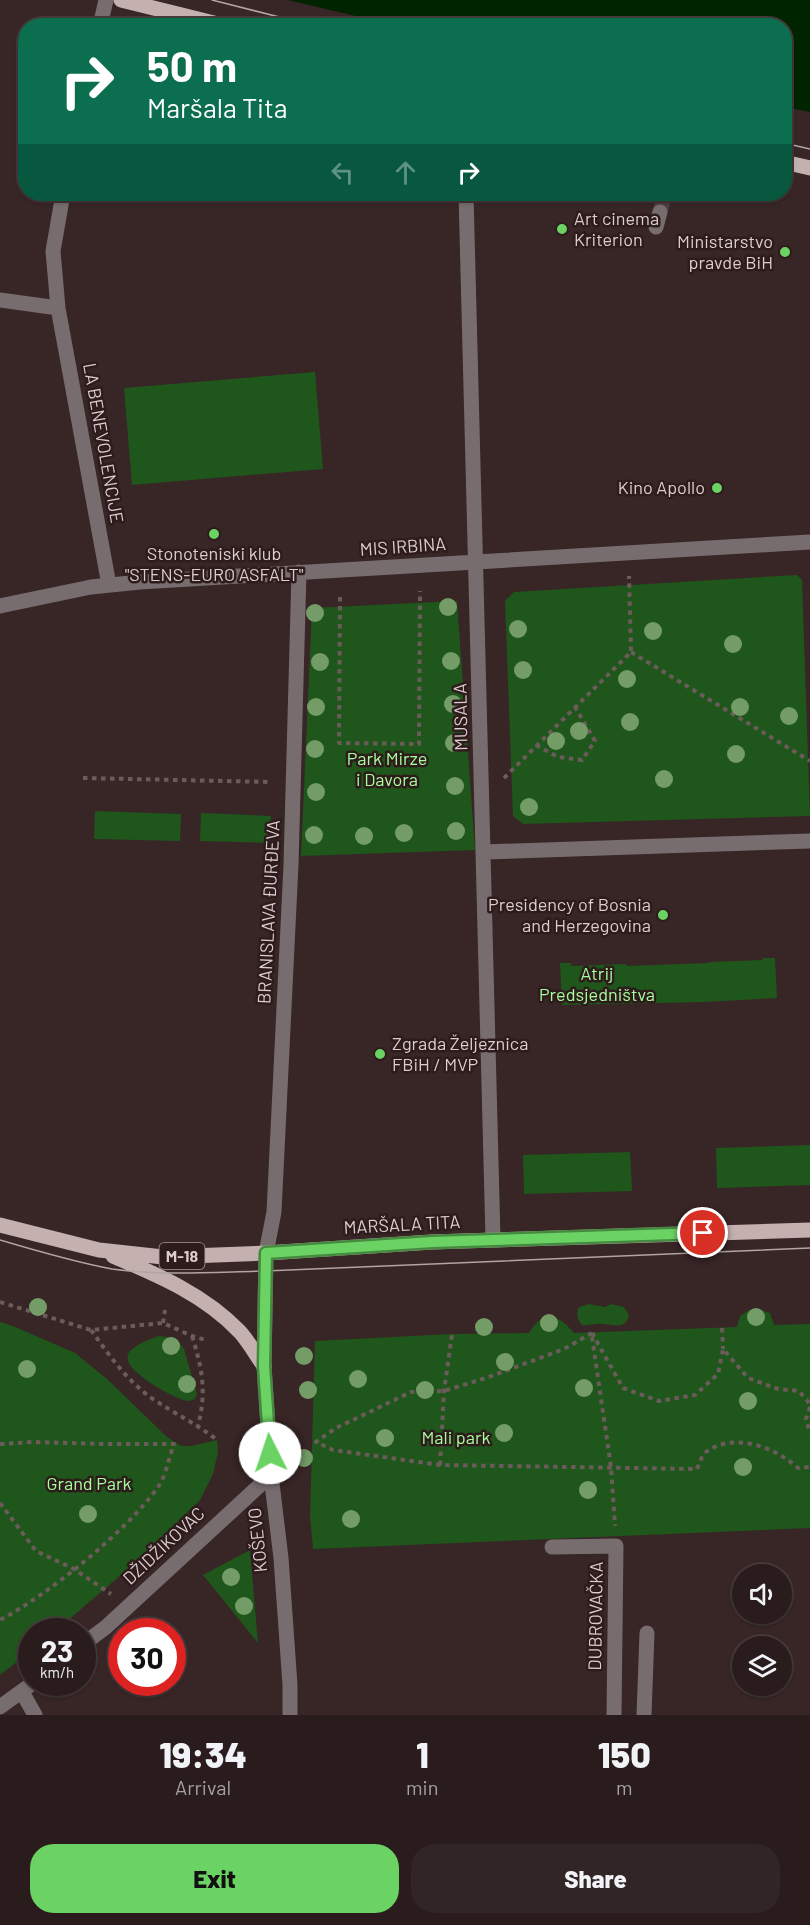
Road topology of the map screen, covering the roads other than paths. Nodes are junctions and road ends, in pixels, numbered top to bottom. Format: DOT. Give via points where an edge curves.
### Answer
graph roads {
  1 [pos="106,0"];
  2 [pos="121,0"];
  3 [pos="102,18"];
  4 [pos="194,18"];
  5 [pos="792,164"];
  6 [pos="810,168"];
  7 [pos="62,201"];
  8 [pos="466,201"];
  9 [pos="0,300"];
  10 [pos="58,308"];
  11 [pos="810,542"];
  12 [pos="477,561"];
  13 [pos="299,573"];
  14 [pos="109,585"];
  15 [pos="0,606"];
  16 [pos="810,841"];
  17 [pos="484,852"];
  18 [pos="0,1225"];
  19 [pos="810,1230"];
  20 [pos="493,1239"];
  21 [pos="99,1250"];
  22 [pos="266,1253"];
  23 [pos="264,1366"];
  24 [pos="271,1474"];
  25 [pos="552,1547"];
  26 [pos="647,1633"];
  27 [pos="96,1634"];
  28 [pos="18,1695"];
  29 [pos="30,1696"];
  30 [pos="0,1707"];
  31 [pos="35,1715"];
  32 [pos="290,1715"];
  33 [pos="614,1715"];
  34 [pos="644,1715"];
  1 -- 3 [label="street"];
  2 -- 4 [label="main road"];
  5 -- 6 [label="main road"];
  7 -- 10 [label="street, LA BENEVOLENCIJE" via="53,251"];
  8 -- 12 [label="street, MUSALA"];
  9 -- 10 [label="street"];
  10 -- 14 [label="street, LA BENEVOLENCIJE"];
  11 -- 12 [label="street, MIS IRBINA"];
  12 -- 13 [label="street, MIS IRBINA"];
  12 -- 17 [label="street, MUSALA"];
  13 -- 14 [label="street, MIS IRBINA"];
  13 -- 22 [label="street, BRANISLAVA ĐURĐEVA" via="274,1212"];
  14 -- 15 [label="street, MIS IRBINA"];
  16 -- 17 [label="street"];
  17 -- 20 [label="street, MUSALA"];
  18 -- 21 [label="main road, MARŠALA TITA / M-18"];
  19 -- 20 [label="main road, MARŠALA TITA / M-18"];
  20 -- 22 [label="main road, MARŠALA TITA / M-18"];
  21 -- 22 [label="main road, MARŠALA TITA / M-18" via="163,1257"];
  21 -- 23 [label="main road" via="192,1293 218,1311 241,1333"];
  22 -- 23 [label="street, KOŠEVO"];
  23 -- 24 [label="street, KOŠEVO"];
  24 -- 27 [label="street, DŽIDŽIKOVAC"];
  24 -- 32 [label="street, KOŠEVO" via="281,1558"];
  25 -- 33 [label="street, DUBROVAČKA" via="616,1546"];
  26 -- 34 [label="street"];
  28 -- 30 [label="street"];
  29 -- 31 [label="street"];
}
